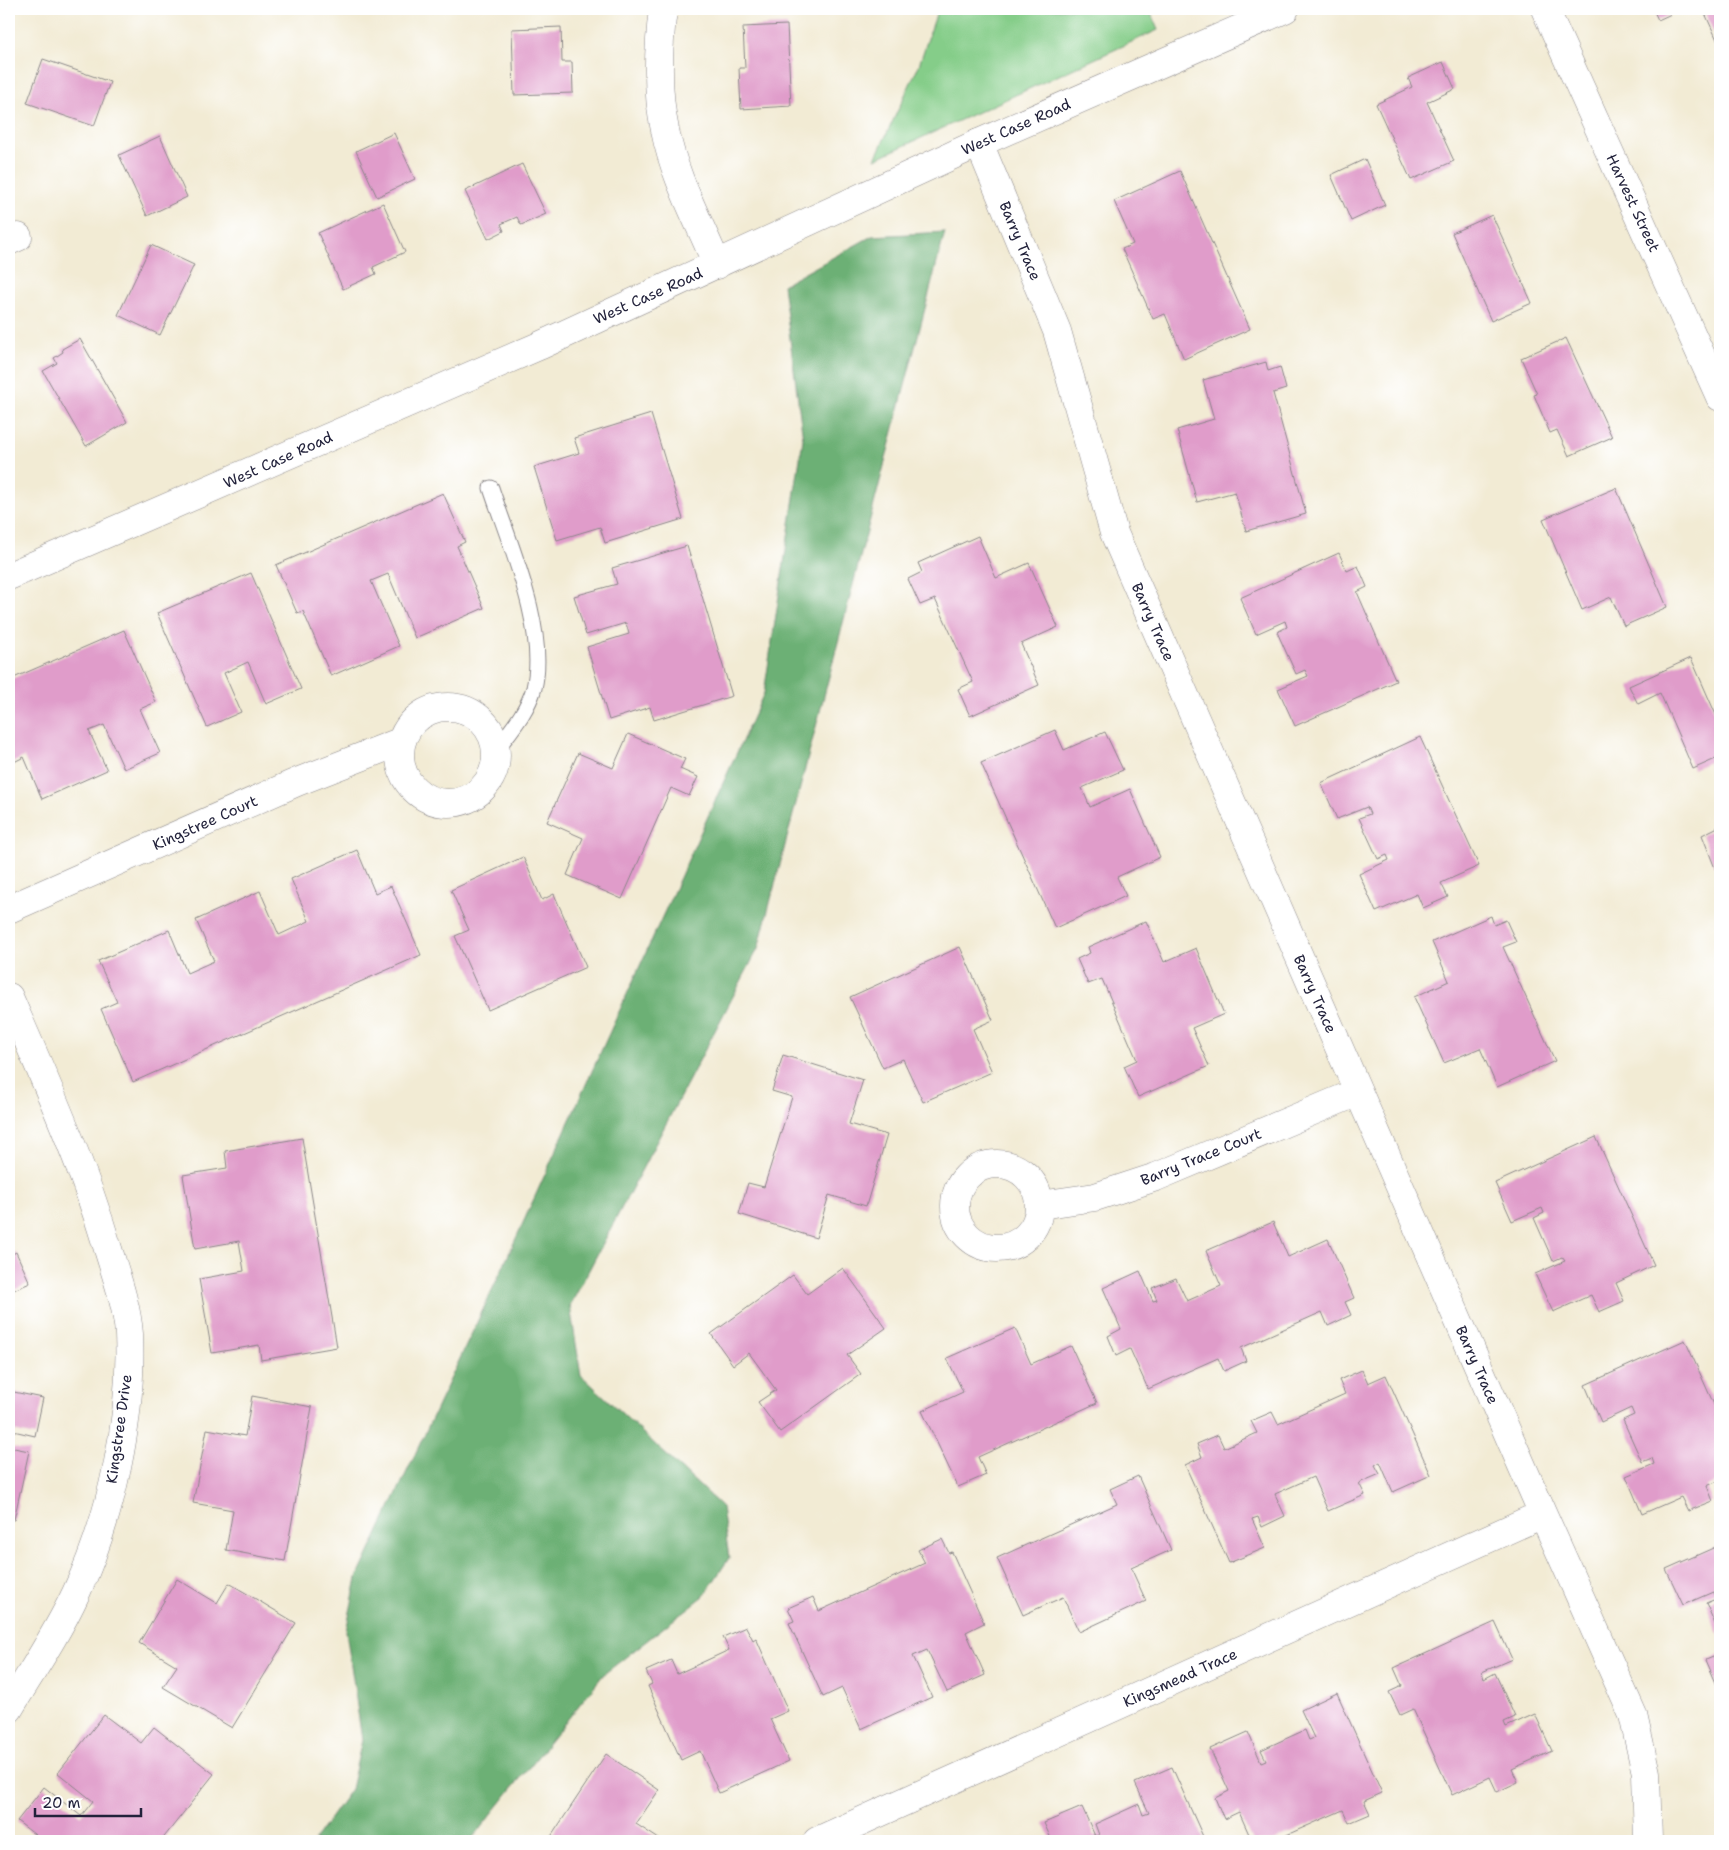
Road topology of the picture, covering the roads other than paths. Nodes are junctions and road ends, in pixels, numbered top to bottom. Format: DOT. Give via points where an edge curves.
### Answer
graph roads {
  1 [pos="663,9"];
  2 [pos="1285,9"];
  3 [pos="1544,9"];
  4 [pos="979,143"];
  5 [pos="717,265"];
  6 [pos="1720,397"];
  7 [pos="491,488"];
  8 [pos="9,576"];
  9 [pos="402,741"];
  10 [pos="496,750"];
  11 [pos="9,909"];
  12 [pos="9,997"];
  13 [pos="1358,1092"];
  14 [pos="1040,1205"];
  15 [pos="1542,1514"];
  16 [pos="9,1709"];
  17 [pos="817,1841"];
  18 [pos="1648,1841"];
  1 -- 5 [label="street" via="659,93 665,131 676,168"];
  2 -- 4 [label="street, West Case Road"];
  3 -- 6 [label="street, Harvest Street"];
  4 -- 5 [label="street, West Case Road"];
  4 -- 13 [label="street, Barry Trace" via="1057,331 1114,533"];
  5 -- 8 [label="street, West Case Road" via="539,346"];
  7 -- 10 [label="lane" via="527,598 536,638 537,662 534,688 524,713"];
  9 -- 10 [label="street" via="410,726 422,715 436,708 453,707 469,711 482,720 492,734"];
  9 -- 10 [label="street" via="400,756 410,784 436,801 451,803 466,800 479,792 495,766"];
  9 -- 11 [label="street, Kingstree Court" via="297,782"];
  12 -- 16 [label="street, Kingstree Drive" via="71,1138 95,1203 128,1332 128,1393 119,1449 96,1546 57,1630"];
  13 -- 14 [label="street, Barry Trace Court" via="1156,1177 1095,1197"];
  13 -- 15 [label="street, Barry Trace"];
  15 -- 17 [label="street, Kingsmead Trace"];
  15 -- 18 [label="street, Barry Trace" via="1633,1715 1646,1774"];
}
